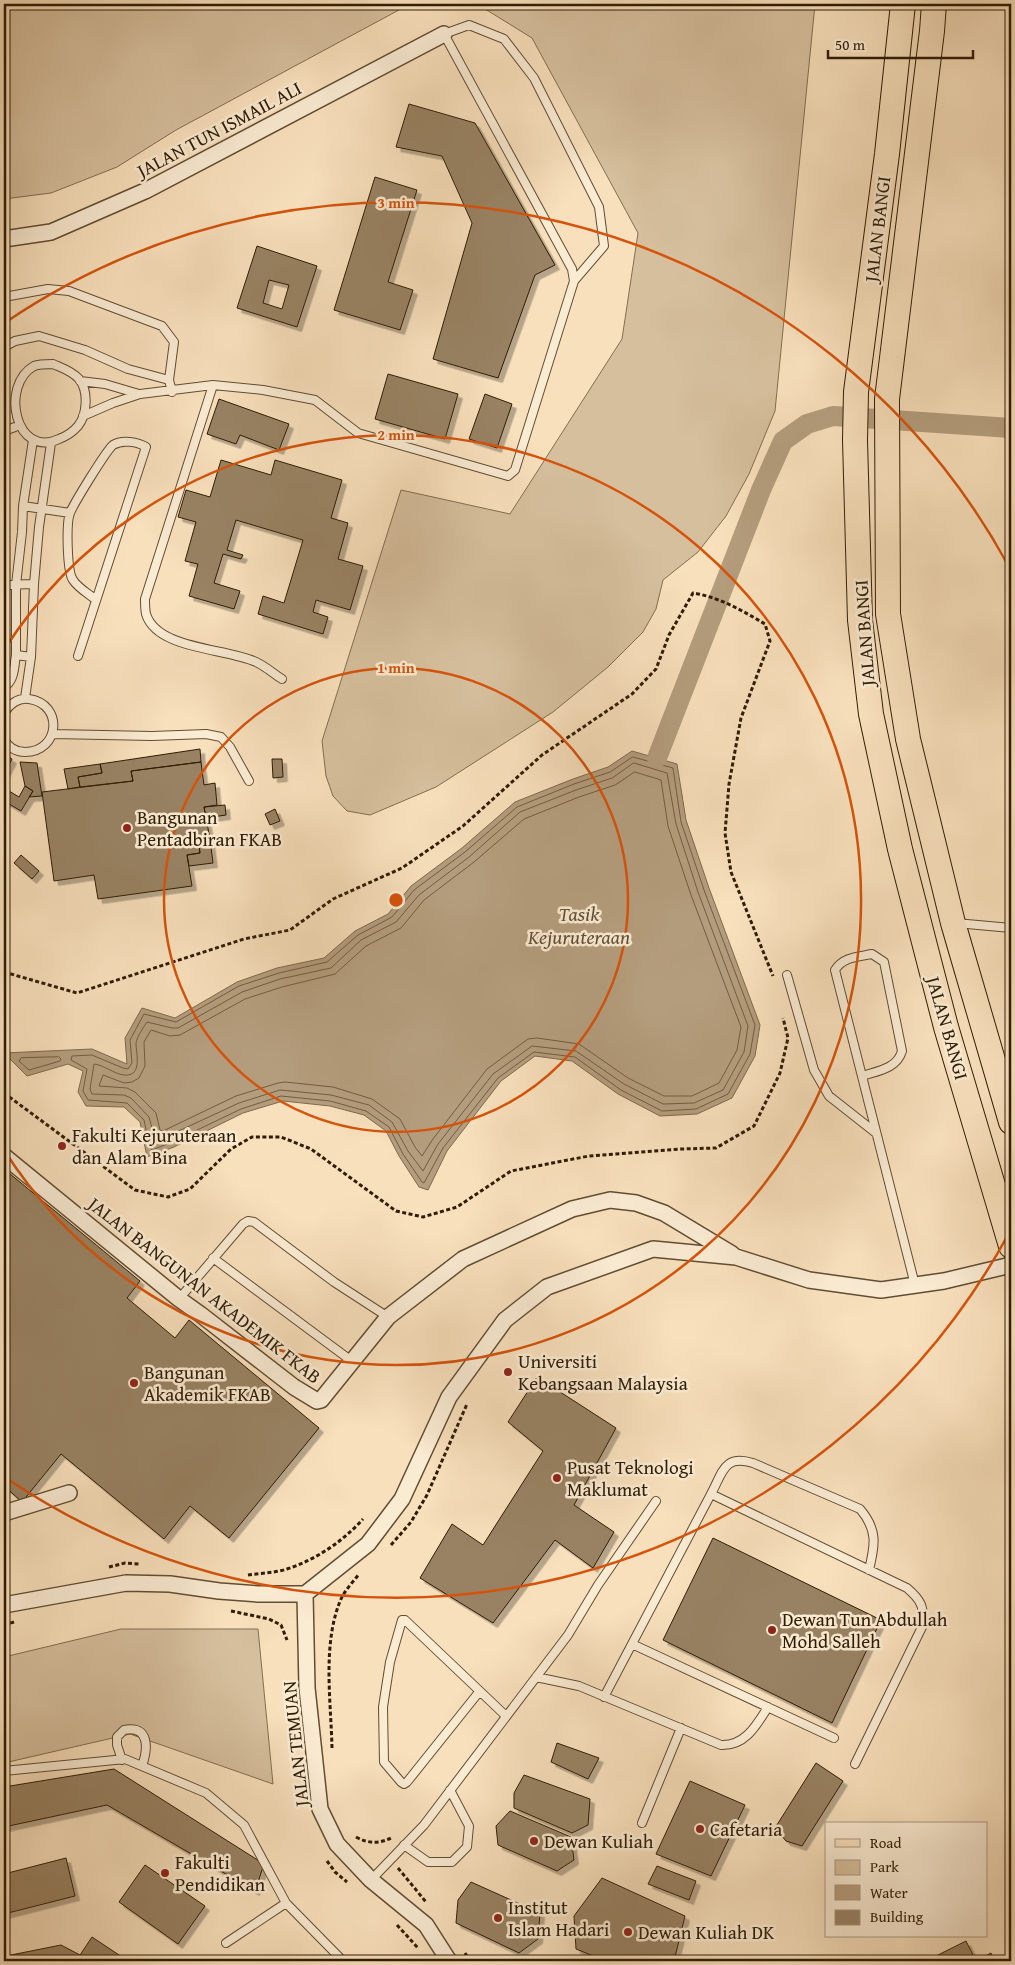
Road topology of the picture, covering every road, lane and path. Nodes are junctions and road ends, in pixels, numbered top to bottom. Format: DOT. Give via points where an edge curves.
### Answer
graph roads {
  1 [pos="903,4"];
  2 [pos="934,4"];
  3 [pos="444,34"];
  4 [pos="4,239"];
  5 [pos="574,281"];
  6 [pos="4,297"];
  7 [pos="4,347"];
  8 [pos="80,380"];
  9 [pos="169,380"];
  10 [pos="213,385"];
  11 [pos="172,392"];
  12 [pos="140,394"];
  13 [pos="83,416"];
  14 [pos="15,427"];
  15 [pos="4,431"];
  16 [pos="32,440"];
  17 [pos="51,443"];
  18 [pos="22,506"];
  19 [pos="42,508"];
  20 [pos="70,514"];
  21 [pos="34,584"];
  22 [pos="4,585"];
  23 [pos="16,585"];
  24 [pos="96,600"];
  25 [pos="16,655"];
  26 [pos="78,656"];
  27 [pos="31,657"];
  28 [pos="282,679"];
  29 [pos="4,687"];
  30 [pos="25,698"];
  31 [pos="4,713"];
  32 [pos="53,734"];
  33 [pos="4,739"];
  34 [pos="249,781"];
  35 [pos="953,923"];
  36 [pos="1011,928"];
  37 [pos="4,972"];
  38 [pos="787,975"];
  39 [pos="775,982"];
  40 [pos="781,1010"];
  41 [pos="862,1076"];
  42 [pos="4,1092"];
  43 [pos="1011,1122"];
  44 [pos="876,1133"];
  45 [pos="4,1156"];
  46 [pos="1011,1246"];
  47 [pos="736,1256"];
  48 [pos="213,1258"];
  49 [pos="1011,1265"];
  50 [pos="915,1285"];
  51 [pos="179,1299"];
  52 [pos="388,1316"];
  53 [pos="353,1362"];
  54 [pos="468,1403"];
  55 [pos="69,1493"];
  56 [pos="711,1494"];
  57 [pos="656,1501"];
  58 [pos="4,1513"];
  59 [pos="365,1518"];
  60 [pos="386,1551"];
  61 [pos="142,1564"];
  62 [pos="106,1567"];
  63 [pos="869,1570"];
  64 [pos="360,1573"];
  65 [pos="246,1575"];
  66 [pos="305,1594"];
  67 [pos="4,1605"];
  68 [pos="224,1609"];
  69 [pos="23,1620"];
  70 [pos="4,1625"];
  71 [pos="632,1644"];
  72 [pos="288,1647"];
  73 [pos="536,1677"];
  74 [pos="479,1692"];
  75 [pos="604,1697"];
  76 [pos="768,1707"];
  77 [pos="506,1716"];
  78 [pos="681,1728"];
  79 [pos="834,1738"];
  80 [pos="333,1752"];
  81 [pos="122,1760"];
  82 [pos="855,1764"];
  83 [pos="142,1766"];
  84 [pos="4,1771"];
  85 [pos="450,1790"];
  86 [pos="642,1823"];
  87 [pos="400,1833"];
  88 [pos="353,1835"];
  89 [pos="404,1845"];
  90 [pos="326,1859"];
  91 [pos="371,1880"];
  92 [pos="348,1883"];
  93 [pos="286,1903"];
  94 [pos="394,1923"];
  95 [pos="226,1943"];
  96 [pos="419,1949"];
  97 [pos="343,1961"];
  98 [pos="449,1961"];
  1 -- 46 [label="main road, JALAN BANGI" via="856,392 860,620 871,714 900,849 944,1017"];
  2 -- 35 [label="main road, JALAN BANGI" via="887,399 888,614 908,738"];
  3 -- 4 [label="street, JALAN TUN ISMAIL ALI" via="145,191 51,232"];
  3 -- 5 [label="lane" via="572,268"];
  3 -- 5 [label="lane" via="469,25 504,38 534,78 599,207 604,246"];
  5 -- 10 [label="lane" via="515,470 508,476 358,433 315,400"];
  6 -- 9 [label="lane" via="48,289 69,291 162,326 174,342"];
  7 -- 9 [label="lane" via="39,336 85,350 128,369"];
  8 -- 12 [label="lane"];
  8 -- 13 [label="lane" via="86,400"];
  8 -- 14 [label="lane" via="53,364 35,365 20,374 10,390 8,407"];
  9 -- 11 [label="lane"];
  10 -- 11 [label="lane"];
  10 -- 28 [label="lane" via="145,599 146,613 151,624 163,635 256,662"];
  11 -- 12 [label="lane"];
  12 -- 13 [label="lane"];
  13 -- 17 [label="lane" via="70,435"];
  14 -- 15 [label="lane"];
  14 -- 16 [label="lane"];
  16 -- 17 [label="lane"];
  16 -- 18 [label="lane"];
  17 -- 19 [label="lane"];
  18 -- 19 [label="lane"];
  18 -- 23 [label="lane"];
  19 -- 20 [label="lane"];
  19 -- 21 [label="lane"];
  20 -- 24 [label="lane" via="68,557 72,580"];
  20 -- 24 [label="lane" via="114,445 129,442 146,447"];
  21 -- 23 [label="lane"];
  21 -- 27 [label="lane"];
  22 -- 23 [label="lane"];
  23 -- 25 [label="lane"];
  24 -- 26 [label="lane"];
  25 -- 27 [label="lane"];
  25 -- 29 [label="lane" via="13,676"];
  27 -- 30 [label="lane"];
  30 -- 31 [label="lane" via="9,705"];
  30 -- 32 [label="lane" via="37,700 48,708 54,720"];
  32 -- 33 [label="lane" via="45,746 33,752 19,752 7,745"];
  32 -- 34 [label="lane" via="206,734 221,737"];
  35 -- 36 [label="lane"];
  35 -- 43 [label="main road, JALAN BANGI"];
  37 -- 39 [label="path" via="77,993 244,940 290,930 333,899 402,868 463,826 542,755 632,694 656,669 669,635 693,593 734,607 765,624 770,641 740,718 725,833 732,872"];
  38 -- 44 [label="lane" via="814,1070 829,1096"];
  40 -- 42 [label="path" via="788,1038 780,1073 754,1126 716,1148 589,1156 511,1171 457,1207 423,1217 396,1211 311,1149 281,1137 252,1137 232,1149 190,1189 168,1197 135,1190"];
  41 -- 41 [label="lane" via="835,970 839,963 848,959 872,954 884,962 902,1051 895,1064"];
  41 -- 44 [label="lane"];
  44 -- 50 [label="lane"];
  45 -- 51 [label="street, JALAN BANGUNAN AKADEMIK FKAB"];
  47 -- 50 [label="street" via="808,1280 881,1290"];
  47 -- 52 [label="street, JALAN BANGUNAN AKADEMIK FKAB" via="664,1214 636,1203 610,1200 572,1209 463,1259"];
  47 -- 66 [label="street" via="653,1249 547,1288 505,1320 449,1397 402,1499 368,1544"];
  48 -- 51 [label="lane"];
  48 -- 52 [label="lane" via="248,1220"];
  48 -- 53 [label="lane"];
  49 -- 50 [label="street"];
  51 -- 53 [label="street, JALAN BANGUNAN AKADEMIK FKAB" via="311,1398 321,1400"];
  52 -- 53 [label="street, JALAN BANGUNAN AKADEMIK FKAB"];
  54 -- 60 [label="path" via="427,1495 412,1522"];
  55 -- 58 [label="street"];
  56 -- 63 [label="lane"];
  56 -- 63 [label="lane" via="730,1462 740,1459 860,1509 873,1531 874,1547"];
  56 -- 71 [label="lane"];
  57 -- 73 [label="lane" via="568,1635"];
  59 -- 65 [label="path" via="348,1536 315,1557 286,1569"];
  61 -- 62 [label="path"];
  63 -- 82 [label="lane" via="907,1588 924,1610 922,1625"];
  64 -- 80 [label="path" via="342,1598 334,1620 329,1652"];
  66 -- 67 [label="street" via="258,1594 170,1584 126,1583"];
  66 -- 91 [label="street, JALAN TEMUAN" via="307,1688 320,1809 337,1844"];
  68 -- 72 [label="path" via="269,1619 281,1625"];
  69 -- 70 [label="path"];
  71 -- 75 [label="lane"];
  71 -- 76 [label="lane"];
  73 -- 75 [label="lane" via="579,1686"];
  73 -- 77 [label="lane"];
  74 -- 74 [label="lane" via="402,1620 390,1662 383,1707 384,1762 401,1782 407,1782"];
  74 -- 77 [label="lane"];
  75 -- 78 [label="lane"];
  76 -- 78 [label="lane" via="752,1732 730,1746"];
  76 -- 79 [label="lane"];
  77 -- 85 [label="lane"];
  78 -- 86 [label="lane"];
  81 -- 83 [label="lane"];
  81 -- 83 [label="lane" via="116,1745 117,1737 124,1730 134,1730 145,1738 147,1745"];
  81 -- 84 [label="lane"];
  83 -- 93 [label="lane" via="206,1793 244,1826"];
  85 -- 89 [label="lane" via="424,1825"];
  85 -- 89 [label="lane" via="469,1826 467,1847 452,1862 428,1862"];
  87 -- 88 [label="path" via="386,1841 373,1843"];
  89 -- 91 [label="lane"];
  90 -- 92 [label="path"];
  91 -- 98 [label="street, JALAN TEMUAN" via="426,1925"];
  93 -- 95 [label="lane"];
  93 -- 97 [label="lane"];
  94 -- 96 [label="path"];
}
